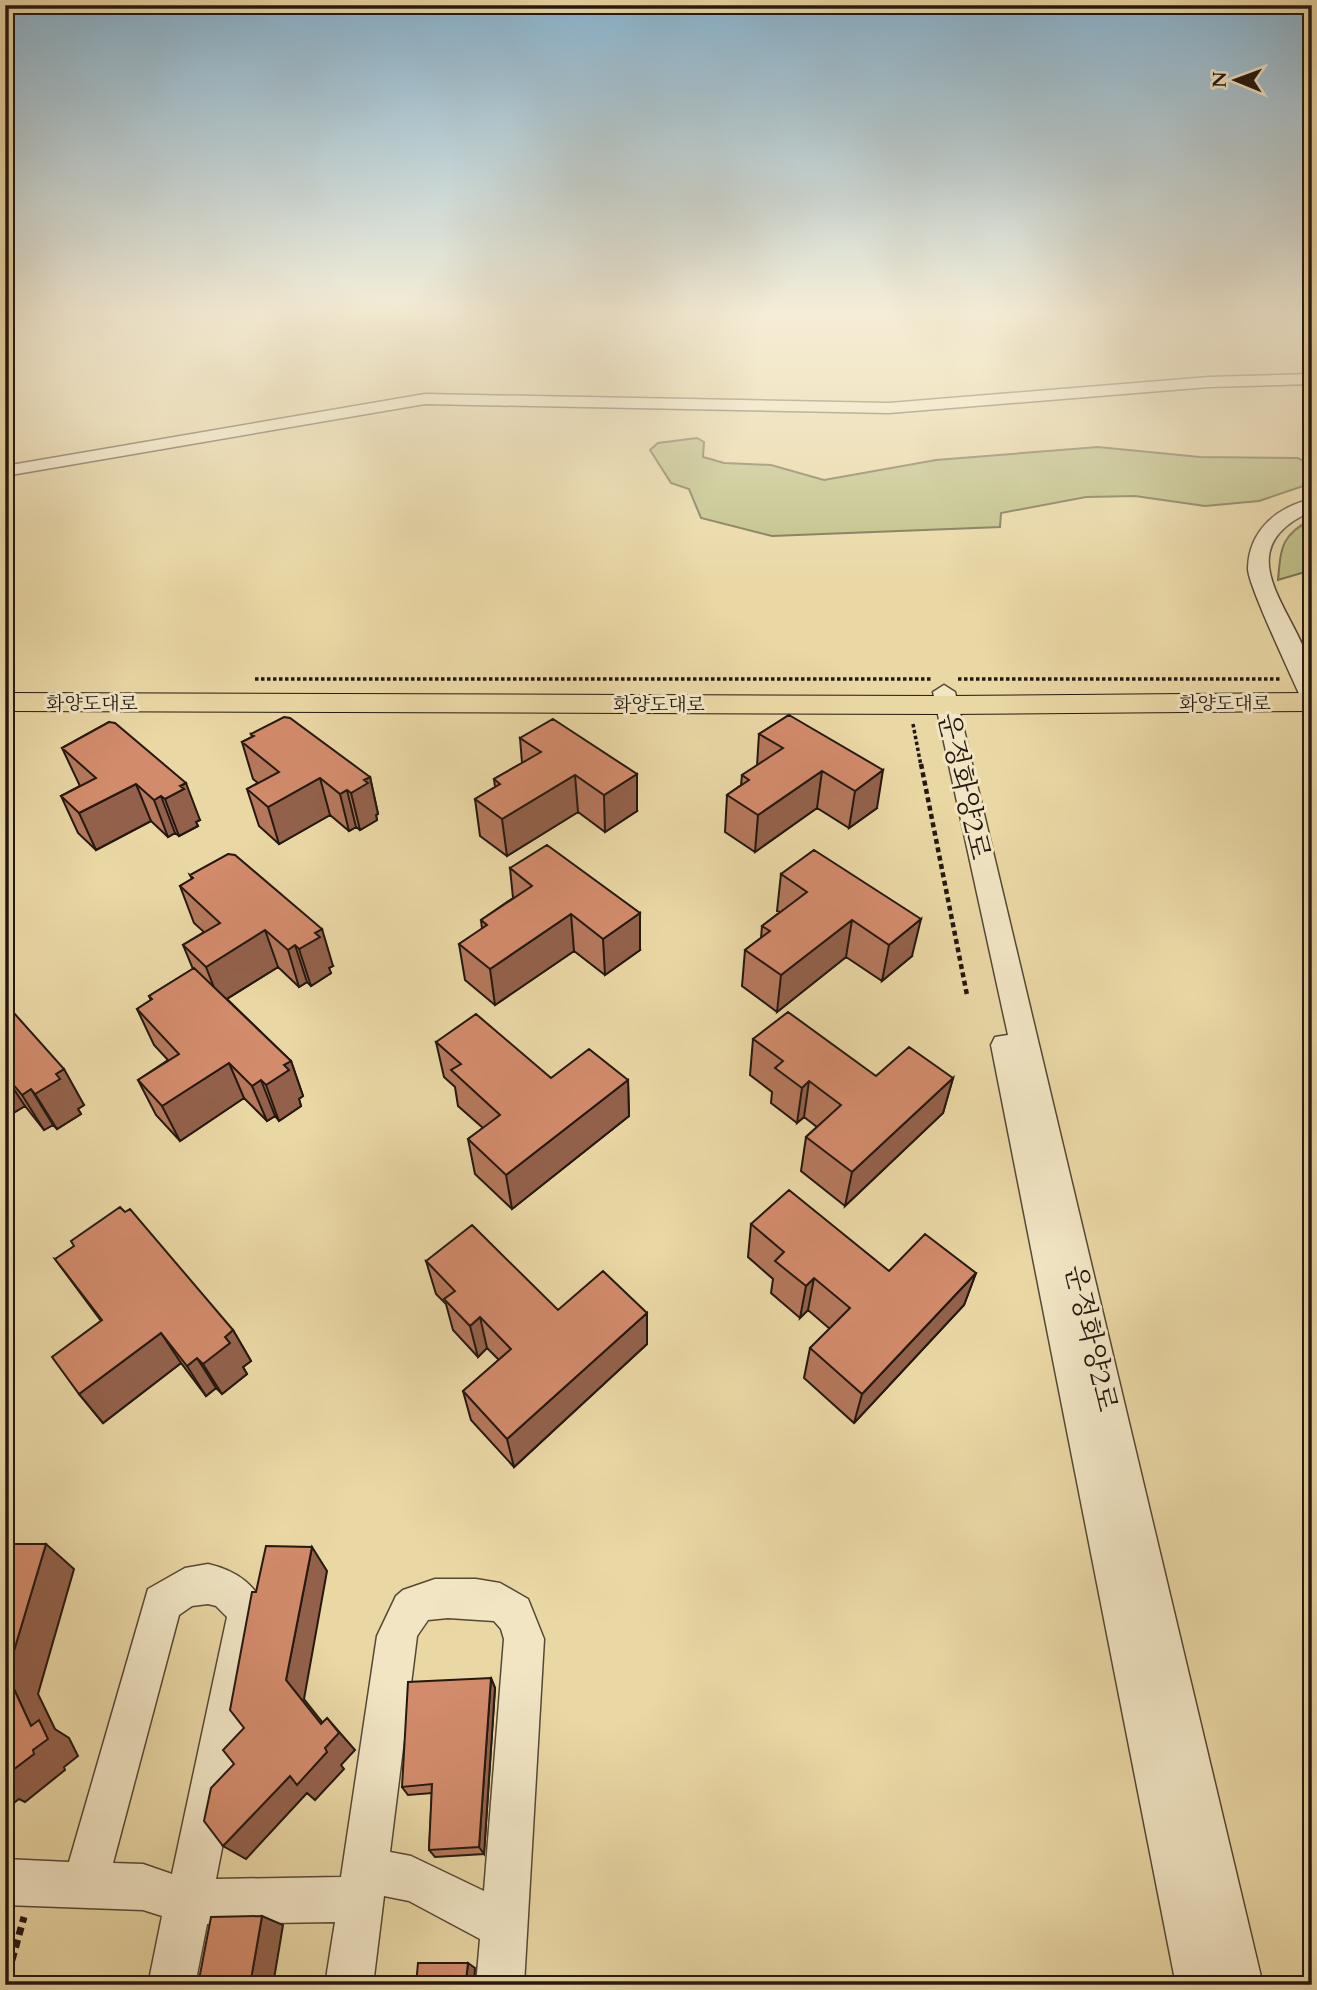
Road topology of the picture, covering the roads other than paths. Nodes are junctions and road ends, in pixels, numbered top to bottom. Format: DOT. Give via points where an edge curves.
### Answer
graph roads {
  1 [pos="391,405"];
  2 [pos="727,405"];
  3 [pos="928,405"];
  4 [pos="5,471"];
  5 [pos="1312,504"];
  6 [pos="5,692"];
  7 [pos="1305,692"];
  8 [pos="934,695"];
  9 [pos="5,702"];
  10 [pos="20,1882"];
  11 [pos="85,1884"];
  12 [pos="362,1885"];
  13 [pos="188,1902"];
  14 [pos="504,1927"];
  15 [pos="171,1985"];
  16 [pos="349,1985"];
  17 [pos="500,1985"];
  18 [pos="1200,1985"];
  19 [pos="1240,1985"];
  1 -- 4 [label="street"];
  2 -- 3 [label="street"];
  5 -- 7 [label="street" via="1285,516 1264,535 1257,570"];
  6 -- 8 [label="main road, 화양도대로"];
  7 -- 8 [label="main road, 화양도대로"];
  8 -- 9 [label="main road, 화양도대로"];
  8 -- 18 [label="street, 운정화양2로"];
  8 -- 19 [label="street, 운정화양2로"];
  10 -- 11 [label="street"];
  11 -- 13 [label="street" via="143,1888"];
  11 -- 13 [label="street" via="162,1603 191,1584 222,1587 239,1598 248,1613"];
  12 -- 13 [label="street"];
  12 -- 14 [label="street" via="411,1879"];
  12 -- 14 [label="street" via="397,1636 403,1621 415,1605 434,1599 493,1599 508,1606 519,1619 524,1639"];
  12 -- 16 [label="street"];
  13 -- 15 [label="street"];
  14 -- 17 [label="street"];
}
